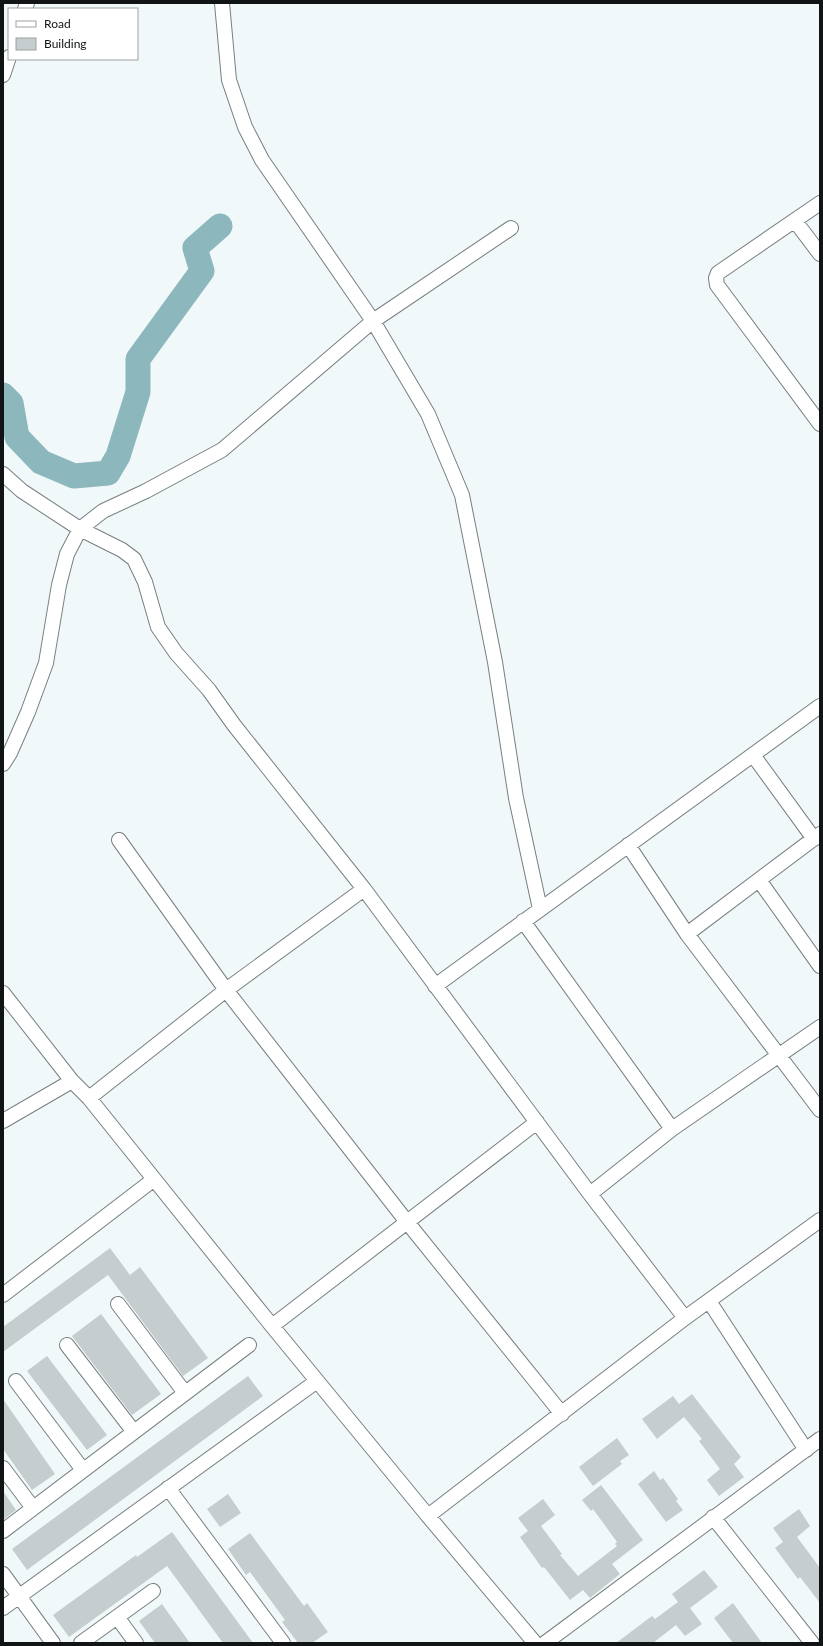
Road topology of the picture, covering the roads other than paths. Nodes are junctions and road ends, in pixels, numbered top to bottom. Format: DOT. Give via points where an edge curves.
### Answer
graph roads {
  1 [pos="222,3"];
  2 [pos="8,60"];
  3 [pos="3,74"];
  4 [pos="820,203"];
  5 [pos="795,221"];
  6 [pos="510,228"];
  7 [pos="820,254"];
  8 [pos="373,321"];
  9 [pos="820,424"];
  10 [pos="3,474"];
  11 [pos="80,529"];
  12 [pos="820,706"];
  13 [pos="753,755"];
  14 [pos="3,764"];
  15 [pos="817,836"];
  16 [pos="119,840"];
  17 [pos="628,845"];
  18 [pos="759,880"];
  19 [pos="364,889"];
  20 [pos="540,909"];
  21 [pos="523,921"];
  22 [pos="688,934"];
  23 [pos="820,966"];
  24 [pos="435,986"];
  25 [pos="226,990"];
  26 [pos="4,995"];
  27 [pos="820,1026"];
  28 [pos="779,1055"];
  29 [pos="72,1081"];
  30 [pos="89,1098"];
  31 [pos="820,1110"];
  32 [pos="3,1121"];
  33 [pos="537,1122"];
  34 [pos="672,1129"];
  35 [pos="153,1180"];
  36 [pos="590,1194"];
  37 [pos="820,1220"];
  38 [pos="407,1222"];
  39 [pos="3,1295"];
  40 [pos="709,1301"];
  41 [pos="118,1304"];
  42 [pos="685,1318"];
  43 [pos="272,1326"];
  44 [pos="67,1345"];
  45 [pos="249,1345"];
  46 [pos="16,1381"];
  47 [pos="317,1381"];
  48 [pos="184,1393"];
  49 [pos="562,1414"];
  50 [pos="134,1432"];
  51 [pos="820,1439"];
  52 [pos="806,1450"];
  53 [pos="3,1468"];
  54 [pos="83,1470"];
  55 [pos="168,1488"];
  56 [pos="33,1508"];
  57 [pos="428,1516"];
  58 [pos="713,1517"];
  59 [pos="3,1530"];
  60 [pos="3,1574"];
  61 [pos="153,1591"];
  62 [pos="19,1596"];
  63 [pos="3,1608"];
  64 [pos="117,1617"];
  65 [pos="814,1639"];
  66 [pos="53,1643"];
  67 [pos="81,1643"];
  68 [pos="136,1643"];
  69 [pos="283,1643"];
  70 [pos="535,1643"];
  71 [pos="545,1643"];
  1 -- 8 [label="street" via="229,80 245,127 262,160"];
  2 -- 3 [label="street"];
  4 -- 5 [label="street"];
  5 -- 7 [label="street"];
  5 -- 9 [label="street" via="718,273 716,278 717,285"];
  6 -- 8 [label="street"];
  8 -- 11 [label="street" via="222,450 103,512"];
  8 -- 20 [label="street" via="428,414 462,495 495,662 516,798"];
  10 -- 11 [label="street" via="22,491"];
  11 -- 14 [label="street" via="67,554 59,585 46,663 25,719"];
  11 -- 19 [label="street" via="122,550 134,559 163,635"];
  12 -- 13 [label="street"];
  13 -- 15 [label="street"];
  13 -- 17 [label="street"];
  15 -- 18 [label="street"];
  16 -- 25 [label="street"];
  17 -- 20 [label="street"];
  17 -- 22 [label="street"];
  18 -- 22 [label="street"];
  18 -- 23 [label="street"];
  19 -- 24 [label="street"];
  19 -- 25 [label="street"];
  20 -- 21 [label="street"];
  21 -- 24 [label="street"];
  21 -- 34 [label="street"];
  22 -- 28 [label="street"];
  24 -- 33 [label="street"];
  25 -- 30 [label="street"];
  25 -- 38 [label="street"];
  26 -- 29 [label="street"];
  27 -- 28 [label="street"];
  28 -- 31 [label="street"];
  28 -- 34 [label="street"];
  29 -- 30 [label="street"];
  29 -- 32 [label="street"];
  30 -- 35 [label="street"];
  33 -- 36 [label="street"];
  33 -- 38 [label="street"];
  34 -- 36 [label="street"];
  35 -- 39 [label="street"];
  35 -- 43 [label="street"];
  36 -- 42 [label="street"];
  37 -- 40 [label="street"];
  38 -- 43 [label="street"];
  38 -- 49 [label="street"];
  40 -- 42 [label="street"];
  40 -- 52 [label="street"];
  41 -- 48 [label="street"];
  42 -- 49 [label="street"];
  43 -- 47 [label="street"];
  44 -- 50 [label="street"];
  45 -- 48 [label="street"];
  46 -- 54 [label="street"];
  47 -- 55 [label="street"];
  47 -- 57 [label="street"];
  48 -- 50 [label="street"];
  49 -- 57 [label="street"];
  50 -- 54 [label="street"];
  51 -- 52 [label="street"];
  52 -- 58 [label="street"];
  53 -- 56 [label="street"];
  54 -- 56 [label="street"];
  55 -- 62 [label="street"];
  55 -- 69 [label="street"];
  56 -- 59 [label="street"];
  57 -- 70 [label="street"];
  58 -- 65 [label="street"];
  58 -- 71 [label="street"];
  60 -- 62 [label="street"];
  61 -- 64 [label="street"];
  62 -- 63 [label="street"];
  62 -- 66 [label="street"];
  64 -- 67 [label="street"];
  64 -- 68 [label="street"];
}
